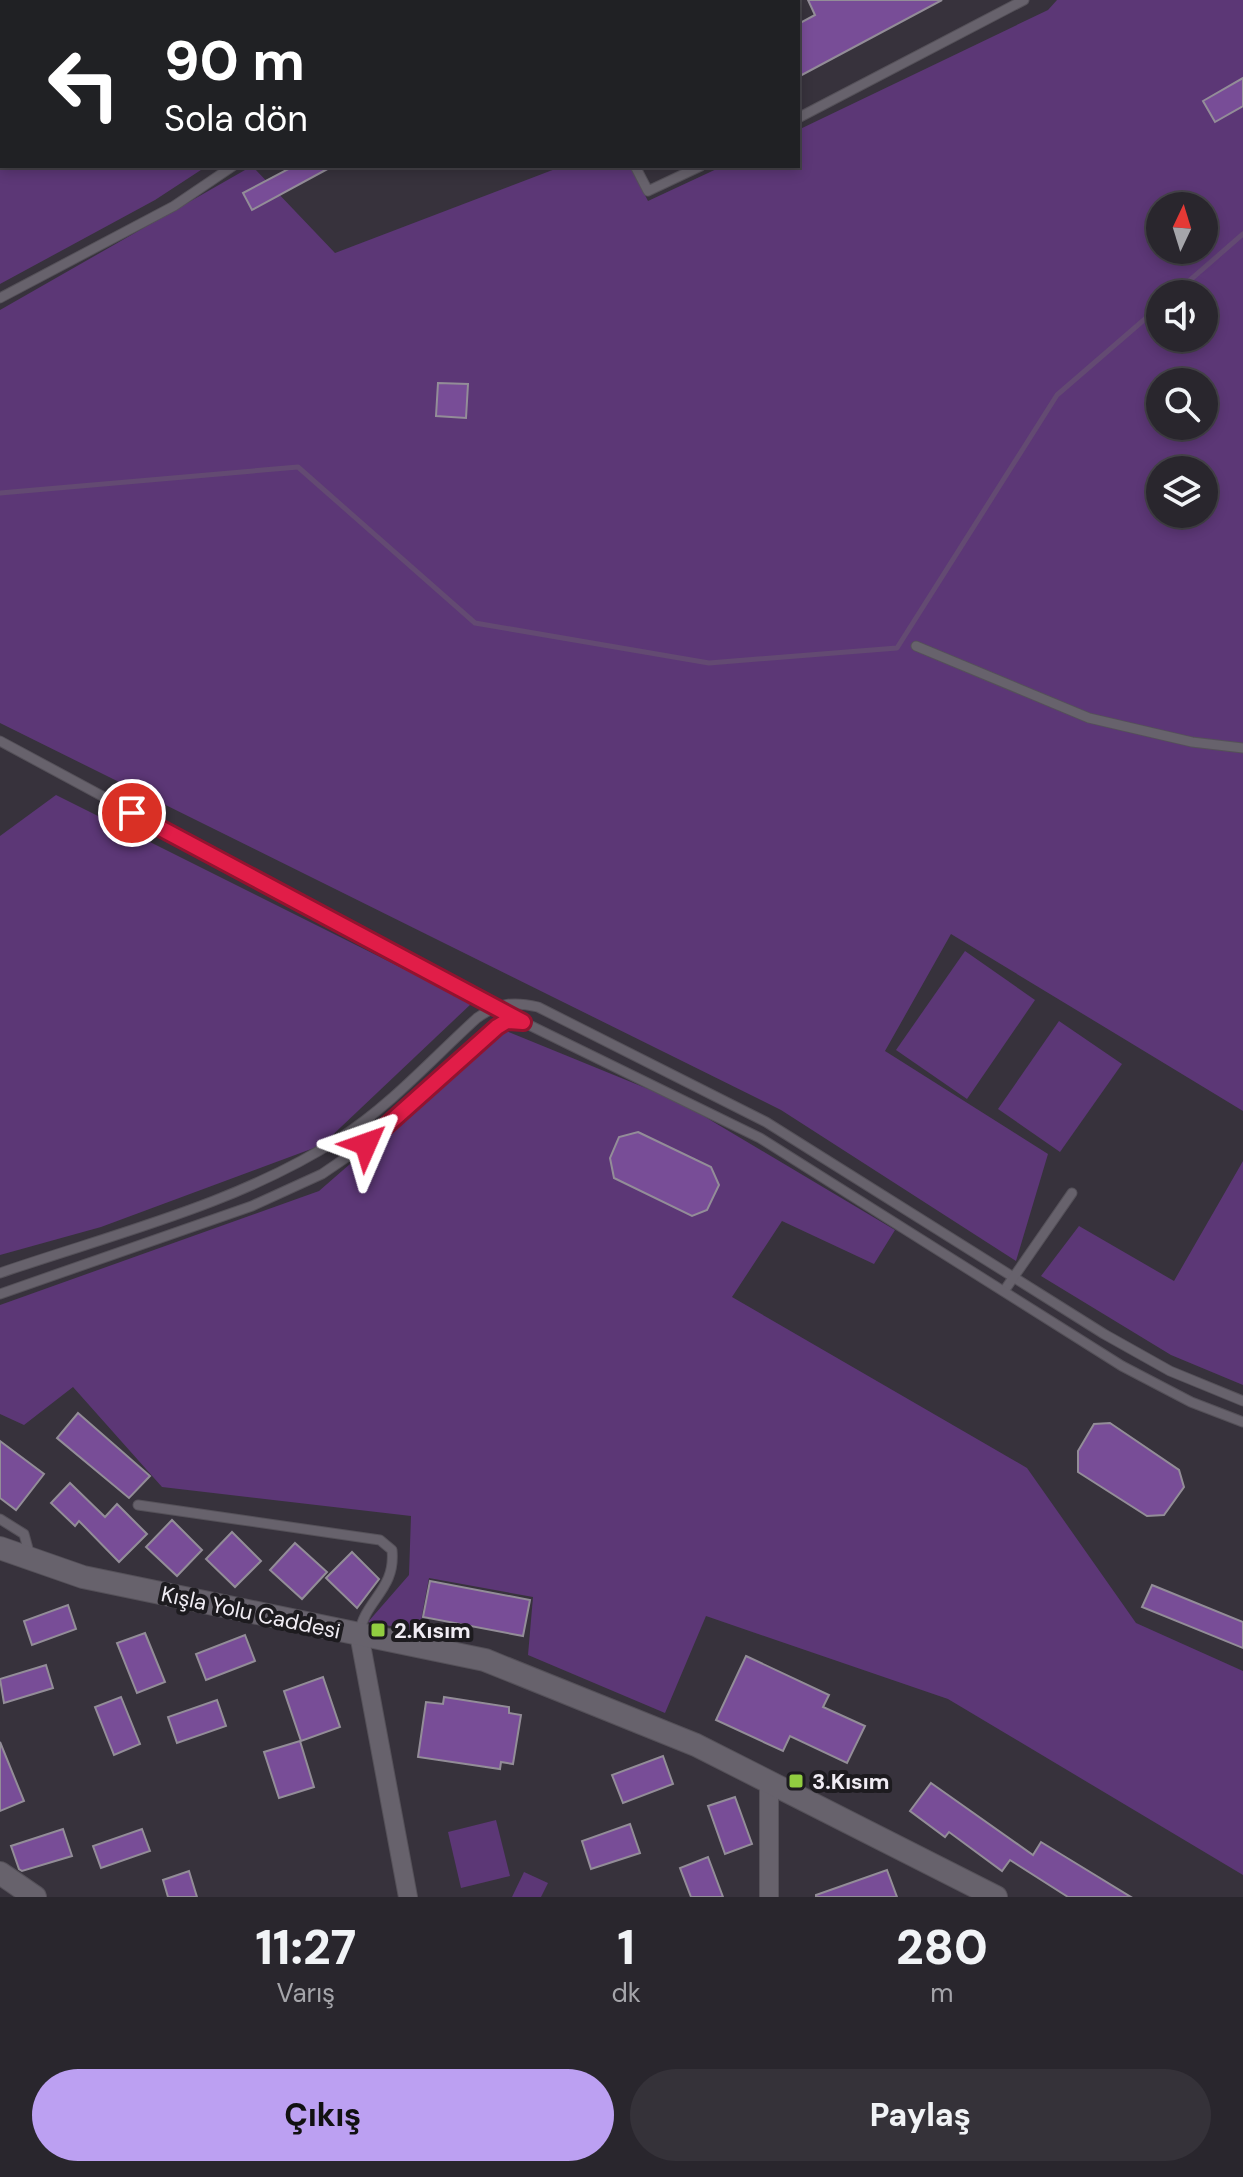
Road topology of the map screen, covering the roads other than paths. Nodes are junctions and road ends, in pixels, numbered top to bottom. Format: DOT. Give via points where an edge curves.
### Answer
graph roads {
  1 [pos="1024,0"];
  2 [pos="800,117"];
  3 [pos="230,168"];
  4 [pos="636,168"];
  5 [pos="697,168"];
  6 [pos="0,298"];
  7 [pos="916,646"];
  8 [pos="0,741"];
  9 [pos="1243,748"];
  10 [pos="493,1006"];
  11 [pos="523,1022"];
  12 [pos="1072,1193"];
  13 [pos="0,1273"];
  14 [pos="1014,1278"];
  15 [pos="1004,1291"];
  16 [pos="0,1294"];
  17 [pos="1243,1401"];
  18 [pos="1243,1422"];
  19 [pos="138,1505"];
  20 [pos="0,1519"];
  21 [pos="0,1548"];
  22 [pos="30,1559"];
  23 [pos="359,1634"];
  24 [pos="769,1781"];
  25 [pos="0,1873"];
  26 [pos="765,1895"];
  27 [pos="35,1897"];
  28 [pos="408,1897"];
  29 [pos="996,1897"];
  1 -- 2 [label="lane"];
  3 -- 6 [label="lane" via="174,206"];
  4 -- 5 [label="lane" via="648,191"];
  7 -- 9 [label="lane" via="1089,718"];
  8 -- 10 [label="lane"];
  10 -- 11 [label="lane"];
  10 -- 13 [label="lane" via="358,1125 316,1153 223,1196"];
  10 -- 14 [label="lane" via="538,1007 766,1122"];
  11 -- 15 [label="lane" via="760,1138"];
  11 -- 16 [label="lane" via="507,1021 497,1027 366,1144 322,1174 252,1206"];
  12 -- 14 [label="lane"];
  14 -- 15 [label="lane"];
  14 -- 17 [label="lane" via="1135,1353"];
  15 -- 18 [label="lane" via="1155,1384"];
  19 -- 23 [label="lane" via="380,1540 392,1550 394,1567 361,1621"];
  20 -- 22 [label="lane" via="24,1534"];
  21 -- 22 [label="street, Kışla Yolu Caddesi"];
  22 -- 23 [label="street, Kışla Yolu Caddesi" via="83,1577"];
  23 -- 24 [label="street, Kışla Yolu Caddesi" via="485,1660 696,1745"];
  23 -- 28 [label="street"];
  24 -- 26 [label="street"];
  24 -- 29 [label="street, Kışla Yolu Caddesi"];
  25 -- 27 [label="street"];
}
